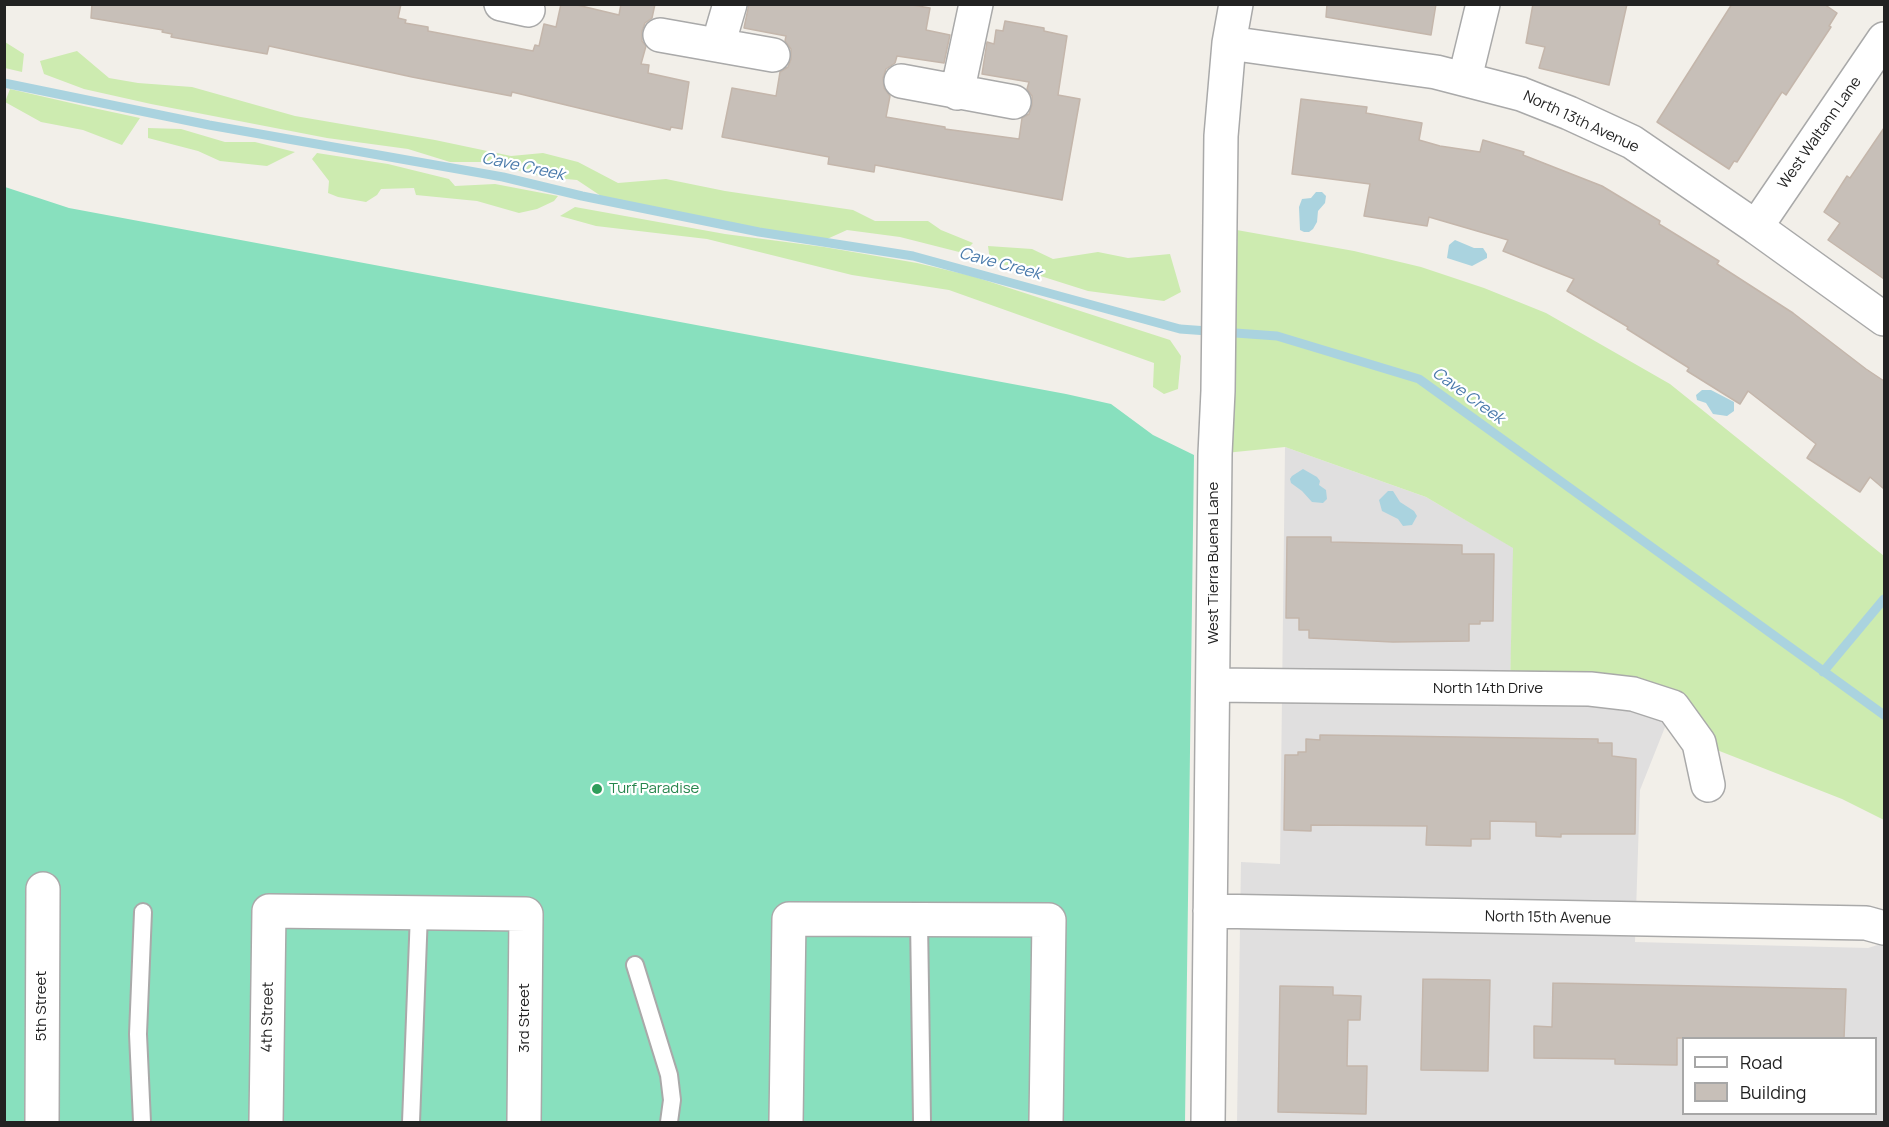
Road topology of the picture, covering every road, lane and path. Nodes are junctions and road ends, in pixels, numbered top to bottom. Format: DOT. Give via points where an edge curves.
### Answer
graph roads {
  1 [pos="730,4"];
  2 [pos="975,4"];
  3 [pos="1236,4"];
  4 [pos="1483,4"];
  5 [pos="660,35"];
  6 [pos="1884,39"];
  7 [pos="1229,44"];
  8 [pos="718,45"];
  9 [pos="773,55"];
  10 [pos="1465,78"];
  11 [pos="901,81"];
  12 [pos="957,93"];
  13 [pos="1014,102"];
  14 [pos="1756,227"];
  15 [pos="1884,318"];
  16 [pos="1214,685"];
  17 [pos="1708,785"];
  18 [pos="43,889"];
  19 [pos="1210,911"];
  20 [pos="143,912"];
  21 [pos="419,913"];
  22 [pos="919,920"];
  23 [pos="1884,928"];
  24 [pos="635,965"];
  25 [pos="42,1122"];
  26 [pos="142,1122"];
  27 [pos="266,1122"];
  28 [pos="411,1122"];
  29 [pos="524,1122"];
  30 [pos="669,1122"];
  31 [pos="786,1122"];
  32 [pos="922,1122"];
  33 [pos="1046,1122"];
  34 [pos="1208,1122"];
  1 -- 8 [label="street"];
  2 -- 12 [label="street"];
  3 -- 7 [label="street, West Tierra Buena Lane"];
  4 -- 10 [label="street"];
  5 -- 8 [label="street"];
  6 -- 14 [label="street, West Waltann Lane"];
  7 -- 10 [label="street, North 13th Avenue"];
  7 -- 16 [label="street, West Tierra Buena Lane" via="1221,136"];
  8 -- 9 [label="street"];
  10 -- 14 [label="street, North 13th Avenue" via="1521,94 1632,142"];
  11 -- 12 [label="street"];
  12 -- 13 [label="street"];
  14 -- 15 [label="street, North 13th Avenue"];
  16 -- 17 [label="street, North 14th Drive" via="1590,689 1633,694 1673,707 1699,743"];
  16 -- 19 [label="street, West Tierra Buena Lane"];
  18 -- 25 [label="street, 5th Street"];
  19 -- 23 [label="street, North 15th Avenue" via="1866,923"];
  19 -- 34 [label="street, West Tierra Buena Lane"];
  20 -- 26 [label="lane" via="138,1034"];
  21 -- 27 [label="street, 4th Street" via="269,911"];
  21 -- 28 [label="lane"];
  21 -- 29 [label="street, 3rd Street" via="526,914"];
  22 -- 31 [label="street" via="789,919"];
  22 -- 32 [label="lane"];
  22 -- 33 [label="street" via="1049,920"];
  24 -- 30 [label="lane" via="669,1075"];
}
